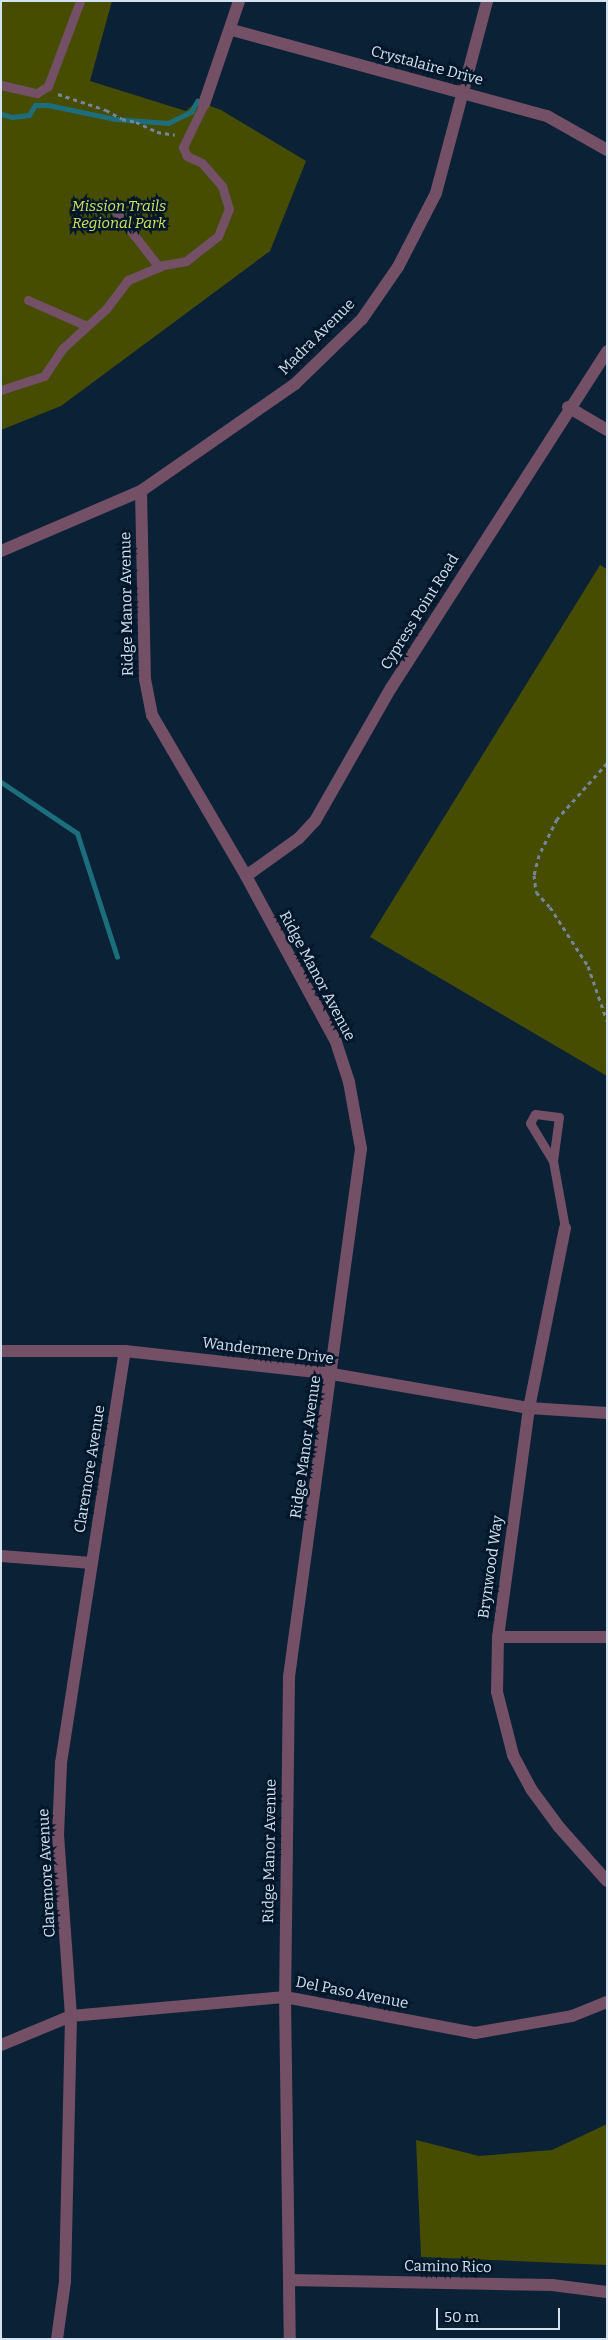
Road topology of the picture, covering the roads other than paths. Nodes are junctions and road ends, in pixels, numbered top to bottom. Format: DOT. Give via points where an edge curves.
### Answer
graph roads {
  1 [pos="80,1"];
  2 [pos="239,1"];
  3 [pos="487,1"];
  4 [pos="232,30"];
  5 [pos="1,85"];
  6 [pos="465,92"];
  7 [pos="204,104"];
  8 [pos="607,150"];
  9 [pos="113,208"];
  10 [pos="159,267"];
  11 [pos="28,300"];
  12 [pos="87,326"];
  13 [pos="607,351"];
  14 [pos="1,390"];
  15 [pos="568,407"];
  16 [pos="607,430"];
  17 [pos="141,491"];
  18 [pos="1,551"];
  19 [pos="246,876"];
  20 [pos="553,1161"];
  21 [pos="565,1228"];
  22 [pos="1,1351"];
  23 [pos="125,1351"];
  24 [pos="332,1374"];
  25 [pos="529,1408"];
  26 [pos="607,1413"];
  27 [pos="1,1556"];
  28 [pos="92,1562"];
  29 [pos="498,1637"];
  30 [pos="607,1638"];
  31 [pos="607,1881"];
  32 [pos="284,1997"];
  33 [pos="607,2002"];
  34 [pos="71,2016"];
  35 [pos="1,2045"];
  36 [pos="288,2280"];
  37 [pos="607,2292"];
  38 [pos="57,2339"];
  39 [pos="290,2339"];
  1 -- 5 [label="lane" via="48,86 37,93"];
  2 -- 4 [label="street"];
  3 -- 6 [label="street, Madra Avenue"];
  4 -- 6 [label="street, Crystalaire Drive"];
  4 -- 7 [label="street"];
  6 -- 8 [label="street, Crystalaire Drive" via="547,116"];
  6 -- 17 [label="street, Madra Avenue" via="436,193 398,267 362,319 295,384"];
  7 -- 10 [label="lane" via="183,144 187,156 202,164 222,186 229,209 218,236 202,251 186,260"];
  9 -- 10 [label="lane"];
  10 -- 12 [label="lane" via="128,280 106,309"];
  11 -- 12 [label="lane"];
  12 -- 14 [label="lane" via="63,348 44,376"];
  13 -- 15 [label="street, Cypress Point Road"];
  15 -- 16 [label="street"];
  15 -- 19 [label="street, Cypress Point Road" via="392,688 315,821 299,838"];
  17 -- 18 [label="street, Madra Avenue"];
  17 -- 19 [label="street, Ridge Manor Avenue" via="145,679 152,716"];
  19 -- 24 [label="street, Ridge Manor Avenue" via="336,1042 349,1082 360,1149"];
  20 -- 20 [label="lane" via="560,1117 535,1114 530,1123"];
  20 -- 21 [label="lane"];
  21 -- 25 [label="street, Brynwood Way"];
  22 -- 23 [label="street, Wandermere Drive"];
  23 -- 24 [label="street, Wandermere Drive"];
  23 -- 28 [label="street, Claremore Avenue"];
  24 -- 25 [label="street, Wandermere Drive"];
  24 -- 32 [label="street, Ridge Manor Avenue" via="289,1677"];
  25 -- 26 [label="street, Wandermere Drive"];
  25 -- 29 [label="street, Brynwood Way"];
  27 -- 28 [label="street"];
  28 -- 34 [label="street, Claremore Avenue" via="61,1763 58,1835"];
  29 -- 30 [label="street"];
  29 -- 31 [label="street, Brynwood Way" via="497,1692 513,1755 531,1788 559,1827"];
  32 -- 33 [label="street, Del Paso Avenue" via="475,2033 572,2016"];
  32 -- 34 [label="street, Del Paso Avenue"];
  32 -- 36 [label="street, Ridge Manor Avenue"];
  34 -- 35 [label="street, Del Paso Avenue"];
  34 -- 38 [label="street, Claremore Avenue" via="65,2281"];
  36 -- 37 [label="street, Camino Rico" via="552,2285"];
  36 -- 39 [label="street, Ridge Manor Avenue"];
}
